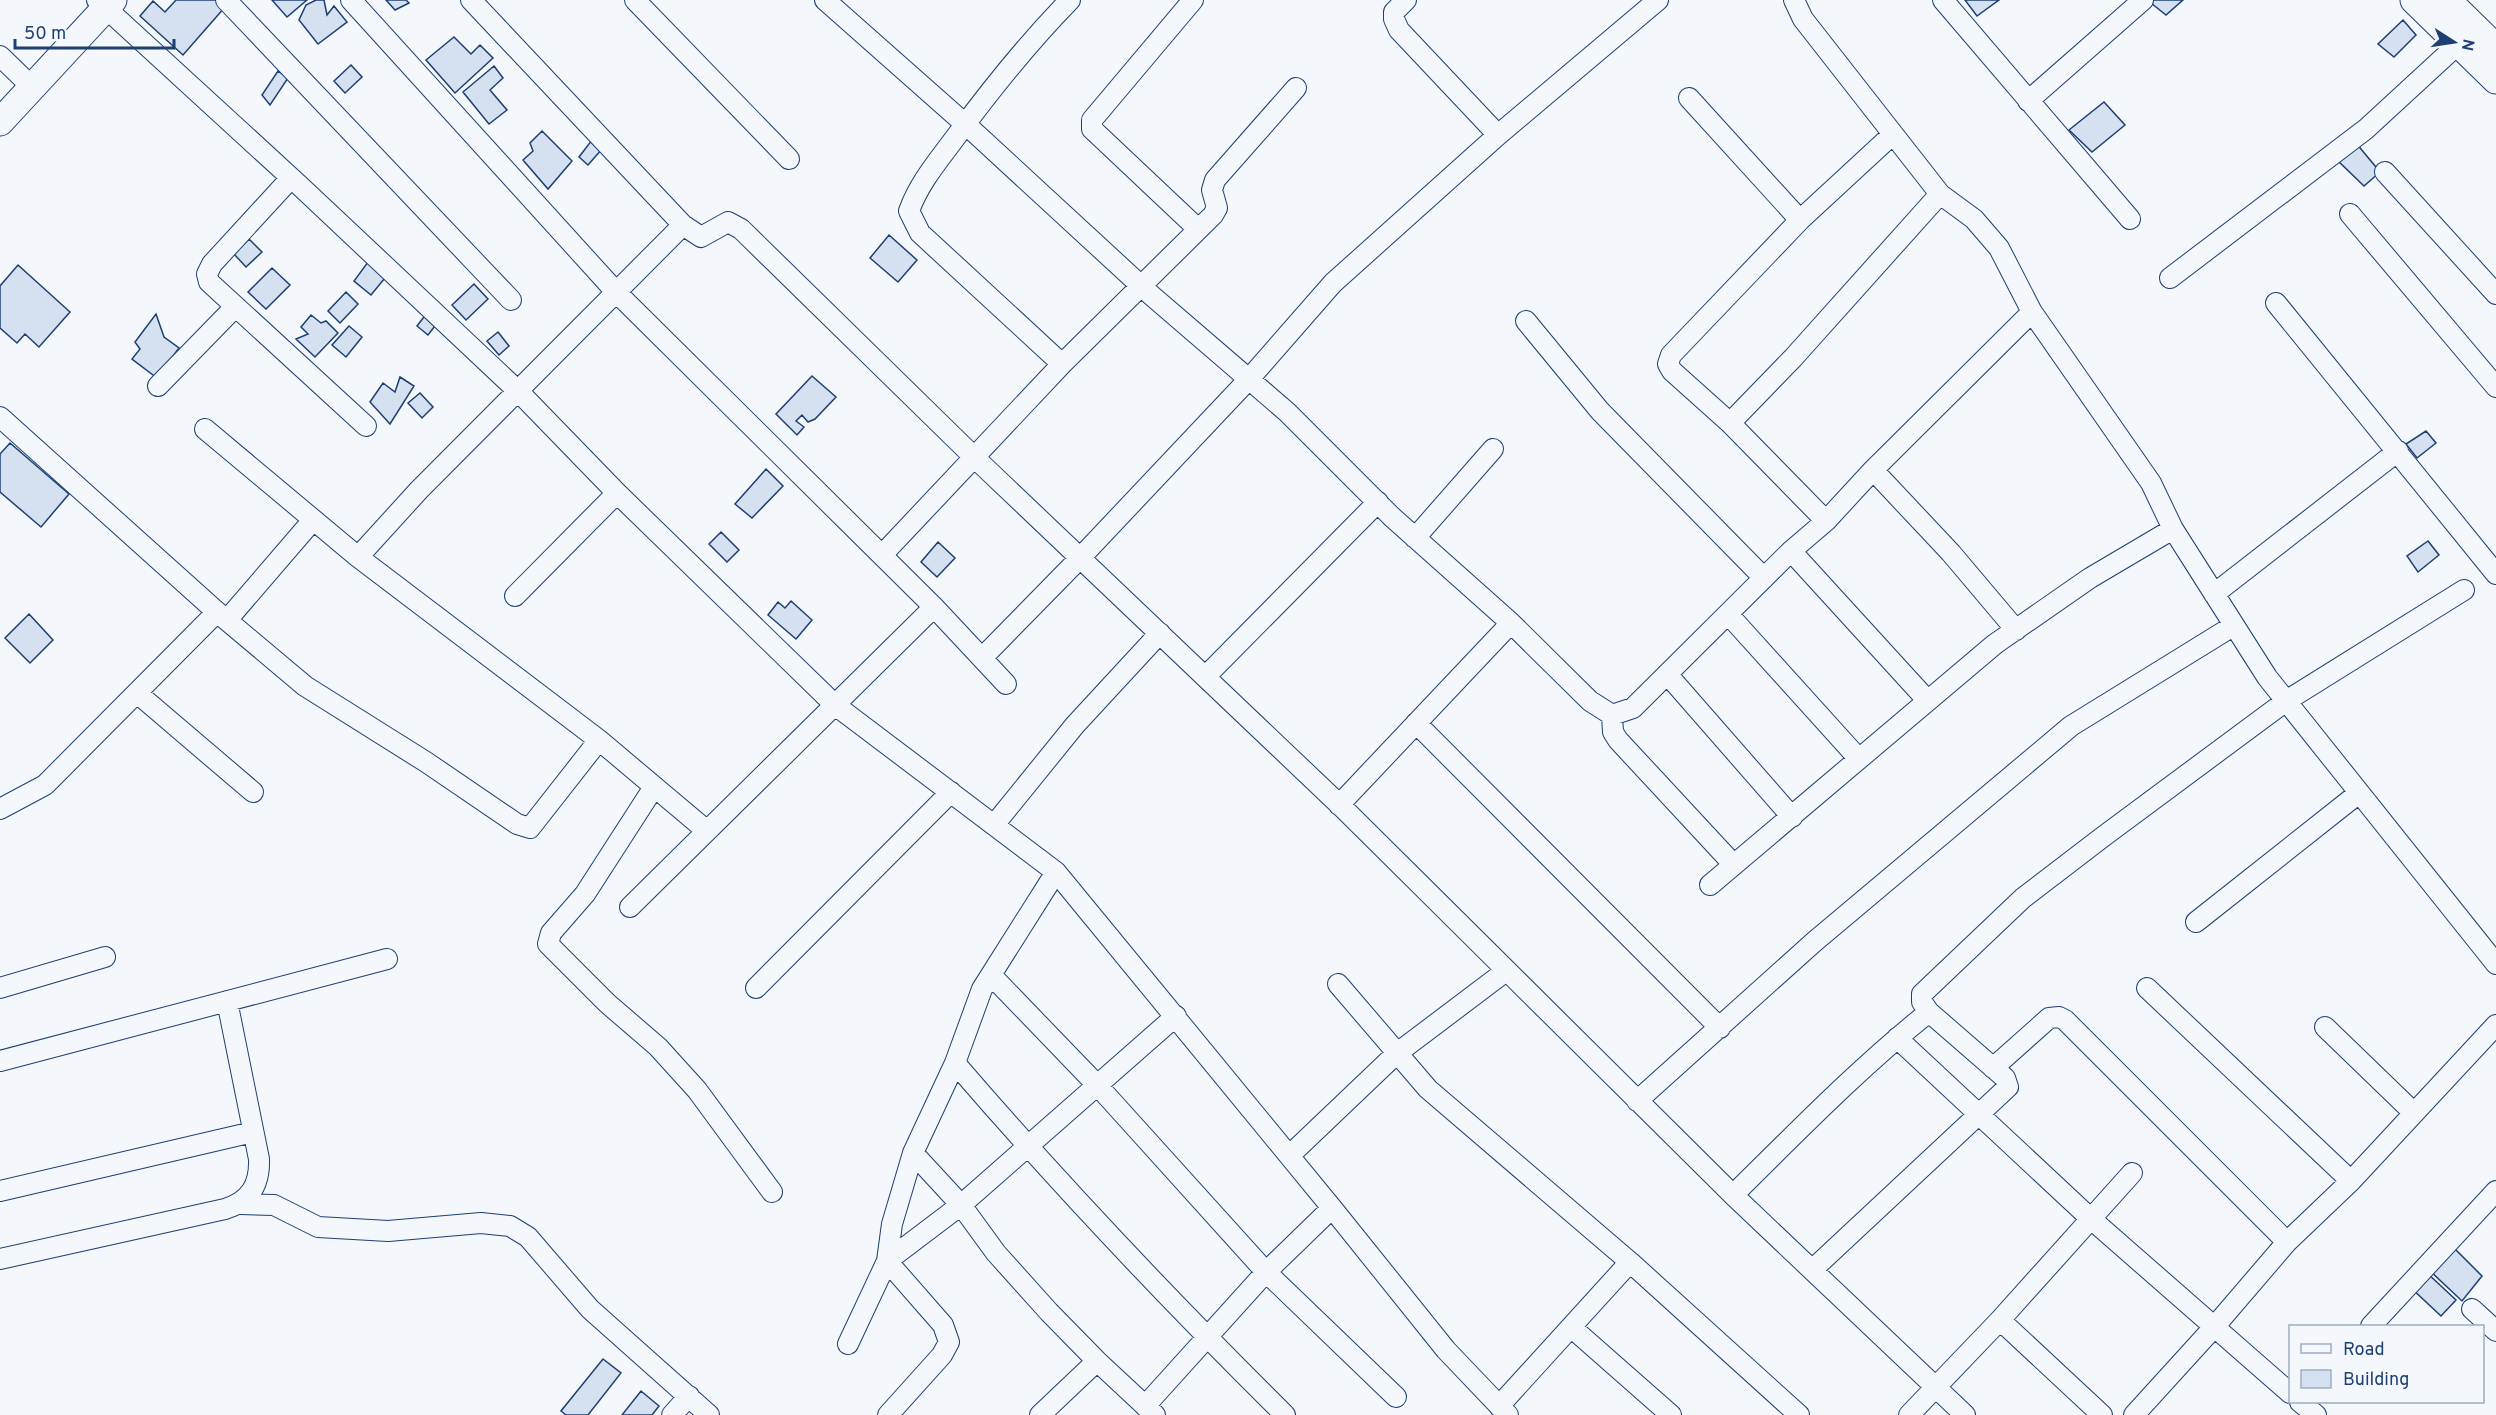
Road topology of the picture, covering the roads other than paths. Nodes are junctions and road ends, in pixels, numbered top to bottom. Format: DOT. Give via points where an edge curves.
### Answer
graph roads {
  1 [pos="226,0"];
  2 [pos="351,0"];
  3 [pos="471,0"];
  4 [pos="635,0"];
  5 [pos="825,0"];
  6 [pos="1070,0"];
  7 [pos="1193,0"];
  8 [pos="1406,0"];
  9 [pos="1658,0"];
  10 [pos="1794,0"];
  11 [pos="1943,0"];
  12 [pos="2143,0"];
  13 [pos="2414,0"];
  14 [pos="2447,0"];
  15 [pos="105,3"];
  16 [pos="2467,36"];
  17 [pos="2496,48"];
  18 [pos="0,56"];
  19 [pos="2496,81"];
  20 [pos="32,87"];
  21 [pos="1296,88"];
  22 [pos="1689,98"];
  23 [pos="2028,101"];
  24 [pos="0,123"];
  25 [pos="965,124"];
  26 [pos="1498,135"];
  27 [pos="1892,135"];
  28 [pos="789,159"];
  29 [pos="2385,172"];
  30 [pos="291,178"];
  31 [pos="1940,194"];
  32 [pos="2350,214"];
  33 [pos="2130,219"];
  34 [pos="1800,220"];
  35 [pos="683,225"];
  36 [pos="1198,229"];
  37 [pos="2170,278"];
  38 [pos="1140,285"];
  39 [pos="616,293"];
  40 [pos="2496,294"];
  41 [pos="510,300"];
  42 [pos="2276,303"];
  43 [pos="235,307"];
  44 [pos="2032,312"];
  45 [pos="1526,321"];
  46 [pos="1062,364"];
  47 [pos="1249,379"];
  48 [pos="158,386"];
  49 [pos="2496,387"];
  50 [pos="519,392"];
  51 [pos="0,417"];
  52 [pos="1730,423"];
  53 [pos="366,426"];
  54 [pos="205,429"];
  55 [pos="1493,449"];
  56 [pos="2398,451"];
  57 [pos="975,458"];
  58 [pos="1873,470"];
  59 [pos="616,493"];
  60 [pos="1378,502"];
  61 [pos="313,520"];
  62 [pos="1826,521"];
  63 [pos="2173,529"];
  64 [pos="1415,538"];
  65 [pos="1791,551"];
  66 [pos="882,555"];
  67 [pos="358,557"];
  68 [pos="1081,557"];
  69 [pos="2496,574"];
  70 [pos="1764,578"];
  71 [pos="2464,590"];
  72 [pos="2214,594"];
  73 [pos="515,596"];
  74 [pos="934,607"];
  75 [pos="1728,614"];
  76 [pos="222,616"];
  77 [pos="1511,623"];
  78 [pos="2233,626"];
  79 [pos="2016,630"];
  80 [pos="1160,633"];
  81 [pos="982,657"];
  82 [pos="1666,674"];
  83 [pos="1205,677"];
  84 [pos="1006,684"];
  85 [pos="137,693"];
  86 [pos="1927,700"];
  87 [pos="2286,701"];
  88 [pos="835,705"];
  89 [pos="1612,715"];
  90 [pos="1416,723"];
  91 [pos="599,740"];
  92 [pos="1859,759"];
  93 [pos="654,787"];
  94 [pos="253,792"];
  95 [pos="951,792"];
  96 [pos="2359,794"];
  97 [pos="1339,805"];
  98 [pos="0,809"];
  99 [pos="1792,817"];
  100 [pos="994,825"];
  101 [pos="707,831"];
  102 [pos="1734,865"];
  103 [pos="1056,873"];
  104 [pos="1710,885"];
  105 [pos="630,907"];
  106 [pos="2196,922"];
  107 [pos="105,957"];
  108 [pos="387,959"];
  109 [pos="2496,964"];
  110 [pos="1506,971"];
  111 [pos="991,975"];
  112 [pos="1338,984"];
  113 [pos="0,988"];
  114 [pos="756,988"];
  115 [pos="2147,988"];
  116 [pos="226,1001"];
  117 [pos="1929,1012"];
  118 [pos="1176,1016"];
  119 [pos="2496,1025"];
  120 [pos="2325,1027"];
  121 [pos="1720,1028"];
  122 [pos="1897,1038"];
  123 [pos="1396,1054"];
  124 [pos="0,1061"];
  125 [pos="956,1063"];
  126 [pos="1993,1068"];
  127 [pos="1098,1086"];
  128 [pos="1637,1101"];
  129 [pos="2414,1113"];
  130 [pos="1979,1115"];
  131 [pos="254,1132"];
  132 [pos="1026,1146"];
  133 [pos="913,1153"];
  134 [pos="1290,1155"];
  135 [pos="2132,1173"];
  136 [pos="2351,1181"];
  137 [pos="0,1191"];
  138 [pos="772,1192"];
  139 [pos="1733,1195"];
  140 [pos="2494,1196"];
  141 [pos="240,1204"];
  142 [pos="961,1205"];
  143 [pos="1332,1208"];
  144 [pos="2090,1218"];
  145 [pos="2287,1242"];
  146 [pos="0,1259"];
  147 [pos="887,1261"];
  148 [pos="1630,1262"];
  149 [pos="1812,1270"];
  150 [pos="1266,1272"];
  151 [pos="2472,1309"];
  152 [pos="2000,1320"];
  153 [pos="2372,1325"];
  154 [pos="2215,1326"];
  155 [pos="1571,1327"];
  156 [pos="2496,1331"];
  157 [pos="1207,1337"];
  158 [pos="848,1344"];
  159 [pos="1097,1361"];
  160 [pos="1934,1386"];
  161 [pos="2289,1392"];
  162 [pos="689,1396"];
  163 [pos="1396,1397"];
  164 [pos="2302,1403"];
  165 [pos="1150,1410"];
  166 [pos="1503,1410"];
  167 [pos="672,1415"];
  168 [pos="710,1415"];
  169 [pos="888,1415"];
  170 [pos="1041,1415"];
  171 [pos="1285,1415"];
  172 [pos="1671,1415"];
  173 [pos="1799,1415"];
  174 [pos="1910,1415"];
  175 [pos="1965,1415"];
  176 [pos="2102,1415"];
  177 [pos="2134,1415"];
  178 [pos="2316,1415"];
  1 -- 41 [label="street"];
  2 -- 39 [label="street"];
  3 -- 35 [label="street"];
  4 -- 28 [label="street"];
  5 -- 25 [label="street"];
  6 -- 25 [label="street" via="1029,41"];
  7 -- 36 [label="street" via="1092,120 1092,129"];
  8 -- 26 [label="street" via="1394,12 1399,30"];
  9 -- 26 [label="street"];
  10 -- 27 [label="street" via="1803,19"];
  11 -- 23 [label="street"];
  12 -- 23 [label="street"];
  13 -- 16 [label="street"];
  14 -- 16 [label="street"];
  15 -- 20 [label="street"];
  15 -- 30 [label="street"];
  16 -- 17 [label="street"];
  16 -- 19 [label="street"];
  16 -- 37 [label="street" via="2366,129"];
  18 -- 20 [label="street"];
  20 -- 24 [label="street"];
  21 -- 36 [label="street" via="1215,180 1212,190 1217,208"];
  22 -- 34 [label="street"];
  23 -- 33 [label="street"];
  25 -- 38 [label="street"];
  25 -- 46 [label="street" via="917,189 909,211 912,222"];
  26 -- 47 [label="street" via="1333,283"];
  27 -- 31 [label="street"];
  27 -- 34 [label="street"];
  29 -- 40 [label="street"];
  30 -- 43 [label="street" via="207,274 209,282"];
  30 -- 50 [label="street"];
  31 -- 44 [label="street" via="1974,219 1993,240"];
  31 -- 52 [label="street"];
  32 -- 49 [label="street"];
  34 -- 52 [label="street" via="1669,359 1672,371"];
  35 -- 39 [label="street"];
  35 -- 57 [label="street" via="701,237 724,223 735,225"];
  36 -- 38 [label="street"];
  38 -- 46 [label="street"];
  38 -- 47 [label="street"];
  39 -- 50 [label="street"];
  39 -- 66 [label="street"];
  42 -- 56 [label="street"];
  43 -- 48 [label="street"];
  43 -- 53 [label="street"];
  44 -- 58 [label="street"];
  44 -- 63 [label="street" via="2151,483"];
  45 -- 70 [label="street" via="1600,411"];
  46 -- 57 [label="street"];
  47 -- 60 [label="street"];
  47 -- 68 [label="street"];
  50 -- 59 [label="street"];
  50 -- 67 [label="street" via="419,490"];
  51 -- 76 [label="street"];
  52 -- 62 [label="street"];
  54 -- 61 [label="street"];
  55 -- 64 [label="street"];
  56 -- 69 [label="street"];
  56 -- 72 [label="street"];
  57 -- 66 [label="street"];
  57 -- 68 [label="street"];
  58 -- 62 [label="street"];
  58 -- 79 [label="street"];
  59 -- 73 [label="street"];
  59 -- 88 [label="street"];
  60 -- 64 [label="street"];
  60 -- 83 [label="street"];
  61 -- 67 [label="street"];
  61 -- 76 [label="street"];
  62 -- 65 [label="street"];
  63 -- 72 [label="street"];
  63 -- 79 [label="street" via="2090,578"];
  64 -- 77 [label="street"];
  65 -- 70 [label="street"];
  65 -- 86 [label="street"];
  66 -- 74 [label="street"];
  67 -- 91 [label="street"];
  68 -- 80 [label="street"];
  68 -- 81 [label="street"];
  70 -- 75 [label="street"];
  71 -- 87 [label="street"];
  72 -- 78 [label="street"];
  74 -- 81 [label="street"];
  74 -- 88 [label="street"];
  75 -- 82 [label="street"];
  75 -- 92 [label="street"];
  76 -- 85 [label="street"];
  76 -- 91 [label="street" via="305,686 524,827 534,824"];
  77 -- 89 [label="street" via="1590,701"];
  77 -- 90 [label="street"];
  78 -- 87 [label="street"];
  78 -- 121 [label="street" via="2071,726 1814,942"];
  79 -- 86 [label="street"];
  80 -- 83 [label="street"];
  80 -- 100 [label="street" via="1075,725"];
  81 -- 84 [label="street"];
  82 -- 89 [label="street" via="1634,708"];
  82 -- 99 [label="street"];
  83 -- 97 [label="street"];
  85 -- 94 [label="street"];
  85 -- 98 [label="street" via="45,785"];
  86 -- 92 [label="street"];
  87 -- 96 [label="street"];
  87 -- 117 [label="street" via="2023,898 1922,994"];
  88 -- 95 [label="street"];
  88 -- 101 [label="street"];
  89 -- 102 [label="street" via="1612,732 1618,740"];
  90 -- 97 [label="street"];
  90 -- 121 [label="street"];
  91 -- 93 [label="street"];
  92 -- 99 [label="street"];
  93 -- 101 [label="street"];
  93 -- 138 [label="street" via="585,894 551,933 548,944 658,1047 697,1090"];
  95 -- 100 [label="street"];
  95 -- 114 [label="street"];
  96 -- 106 [label="street"];
  96 -- 109 [label="street"];
  97 -- 110 [label="street"];
  99 -- 102 [label="street"];
  100 -- 103 [label="street"];
  101 -- 105 [label="street"];
  102 -- 104 [label="street"];
  103 -- 111 [label="street"];
  103 -- 118 [label="street"];
  107 -- 113 [label="street"];
  108 -- 116 [label="street"];
  110 -- 123 [label="street"];
  110 -- 128 [label="street"];
  111 -- 125 [label="street" via="982,989"];
  111 -- 127 [label="street"];
  112 -- 123 [label="street"];
  115 -- 136 [label="street"];
  116 -- 124 [label="street"];
  116 -- 131 [label="street"];
  117 -- 122 [label="street"];
  117 -- 126 [label="street"];
  118 -- 127 [label="street"];
  118 -- 134 [label="street"];
  119 -- 129 [label="street"];
  120 -- 129 [label="street"];
  121 -- 128 [label="street"];
  122 -- 130 [label="street"];
  122 -- 139 [label="street"];
  123 -- 134 [label="street"];
  123 -- 148 [label="street" via="1428,1089"];
  125 -- 132 [label="street"];
  125 -- 133 [label="street"];
  126 -- 130 [label="street" via="2008,1086"];
  126 -- 145 [label="street" via="2049,1018 2065,1020"];
  127 -- 132 [label="street"];
  127 -- 150 [label="street"];
  128 -- 139 [label="street"];
  129 -- 136 [label="street"];
  130 -- 144 [label="street"];
  130 -- 149 [label="street"];
  131 -- 137 [label="street"];
  131 -- 141 [label="street" via="260,1173 258,1183"];
  132 -- 142 [label="street"];
  132 -- 157 [label="street"];
  133 -- 142 [label="street"];
  133 -- 147 [label="street" via="892,1224"];
  134 -- 143 [label="street"];
  135 -- 144 [label="street"];
  136 -- 145 [label="street"];
  139 -- 149 [label="street"];
  140 -- 153 [label="street"];
  141 -- 146 [label="street"];
  141 -- 162 [label="street" via="274,1205 318,1227 387,1231 481,1223 510,1226 528,1237 590,1309"];
  142 -- 147 [label="street"];
  142 -- 159 [label="street" via="996,1253"];
  143 -- 150 [label="street"];
  143 -- 166 [label="street" via="1446,1350"];
  144 -- 152 [label="street"];
  144 -- 154 [label="street"];
  145 -- 154 [label="street"];
  147 -- 158 [label="street"];
  147 -- 169 [label="street" via="943,1325 949,1342"];
  148 -- 155 [label="street"];
  148 -- 173 [label="street"];
  149 -- 160 [label="street"];
  150 -- 157 [label="street"];
  150 -- 163 [label="street"];
  151 -- 156 [label="street"];
  152 -- 160 [label="street"];
  152 -- 176 [label="street"];
  154 -- 161 [label="street"];
  154 -- 177 [label="street"];
  155 -- 166 [label="street"];
  155 -- 172 [label="street"];
  157 -- 165 [label="street"];
  157 -- 171 [label="street"];
  159 -- 165 [label="street"];
  159 -- 170 [label="street"];
  160 -- 174 [label="street"];
  160 -- 175 [label="street"];
  162 -- 167 [label="street"];
  162 -- 168 [label="street"];
  164 -- 178 [label="street"];
}
